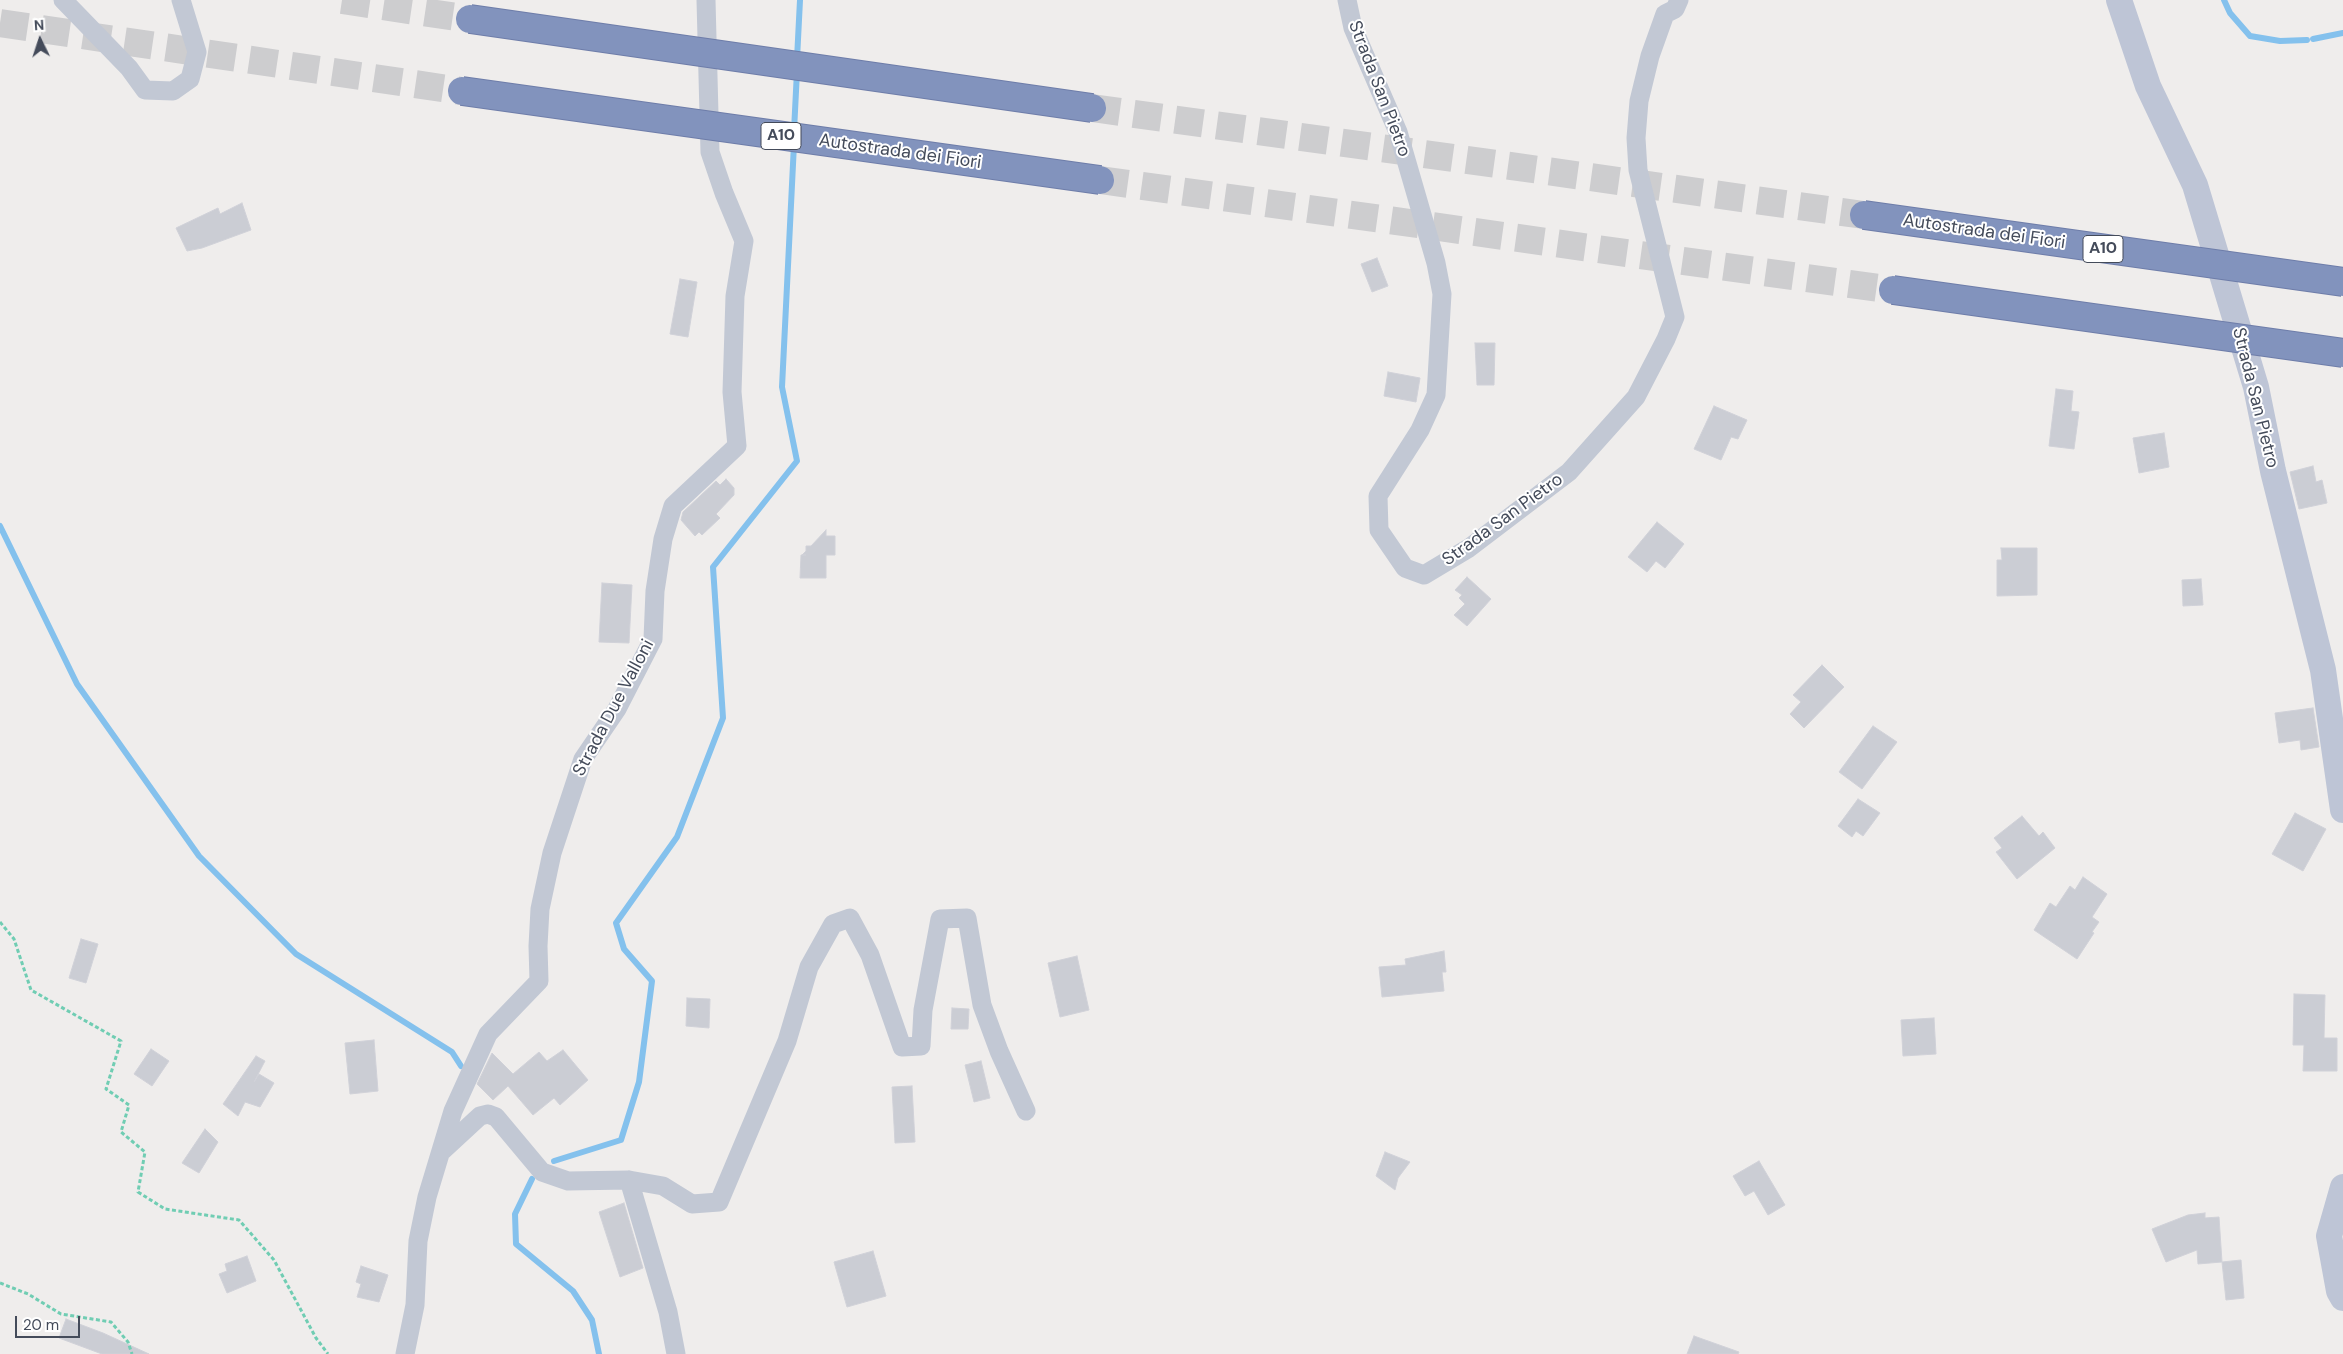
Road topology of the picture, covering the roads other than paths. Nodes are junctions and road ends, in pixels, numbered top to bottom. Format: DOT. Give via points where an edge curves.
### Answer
graph roads {
  1 [pos="63,0"];
  2 [pos="181,0"];
  3 [pos="706,0"];
  4 [pos="1347,0"];
  5 [pos="1679,0"];
  6 [pos="2119,0"];
  7 [pos="470,19"];
  8 [pos="462,91"];
  9 [pos="1092,108"];
  10 [pos="1100,180"];
  11 [pos="1864,215"];
  12 [pos="2343,282"];
  13 [pos="1893,290"];
  14 [pos="2343,353"];
  15 [pos="2343,810"];
  16 [pos="1026,1111"];
  17 [pos="440,1153"];
  18 [pos="629,1180"];
  19 [pos="2343,1187"];
  20 [pos="2343,1298"];
  21 [pos="405,1354"];
  22 [pos="676,1354"];
  1 -- 2 [label="street" via="129,68 145,90 173,91 190,79 197,52"];
  3 -- 17 [label="street, Strada Due Valloni" via="710,152 744,241 735,296 732,392 736,446 673,506 663,539 655,591 653,638 617,709 583,759 552,853 540,909 539,981 488,1034 453,1111"];
  4 -- 5 [label="street, Strada San Pietro" via="1353,28 1398,132 1442,294 1436,395 1420,430 1378,496 1379,530 1405,568 1424,575 1469,548 1569,472 1636,397 1666,339 1675,317 1638,170 1636,138 1639,101 1650,56 1665,14 1675,9"];
  6 -- 15 [label="street, Strada San Pietro" via="2148,86 2195,185 2256,387 2273,471 2322,670"];
  7 -- 9 [label="highway, bridge"];
  8 -- 10 [label="highway, Autostrada dei Fiori / A10, bridge"];
  11 -- 12 [label="highway, Autostrada dei Fiori / A10, bridge"];
  13 -- 14 [label="highway, bridge"];
  16 -- 18 [label="street" via="982,1005 967,918 940,919 923,1010 921,1046 902,1047 870,955 850,918 833,924 809,967 787,1041 719,1202 692,1204 663,1186"];
  17 -- 18 [label="street" via="480,1116 488,1114 496,1117 542,1172 568,1181"];
  17 -- 21 [label="street, Strada Due Valloni" via="418,1241 415,1304"];
  18 -- 22 [label="street" via="668,1312"];
  19 -- 20 [label="street" via="2329,1236 2339,1292"];
}
